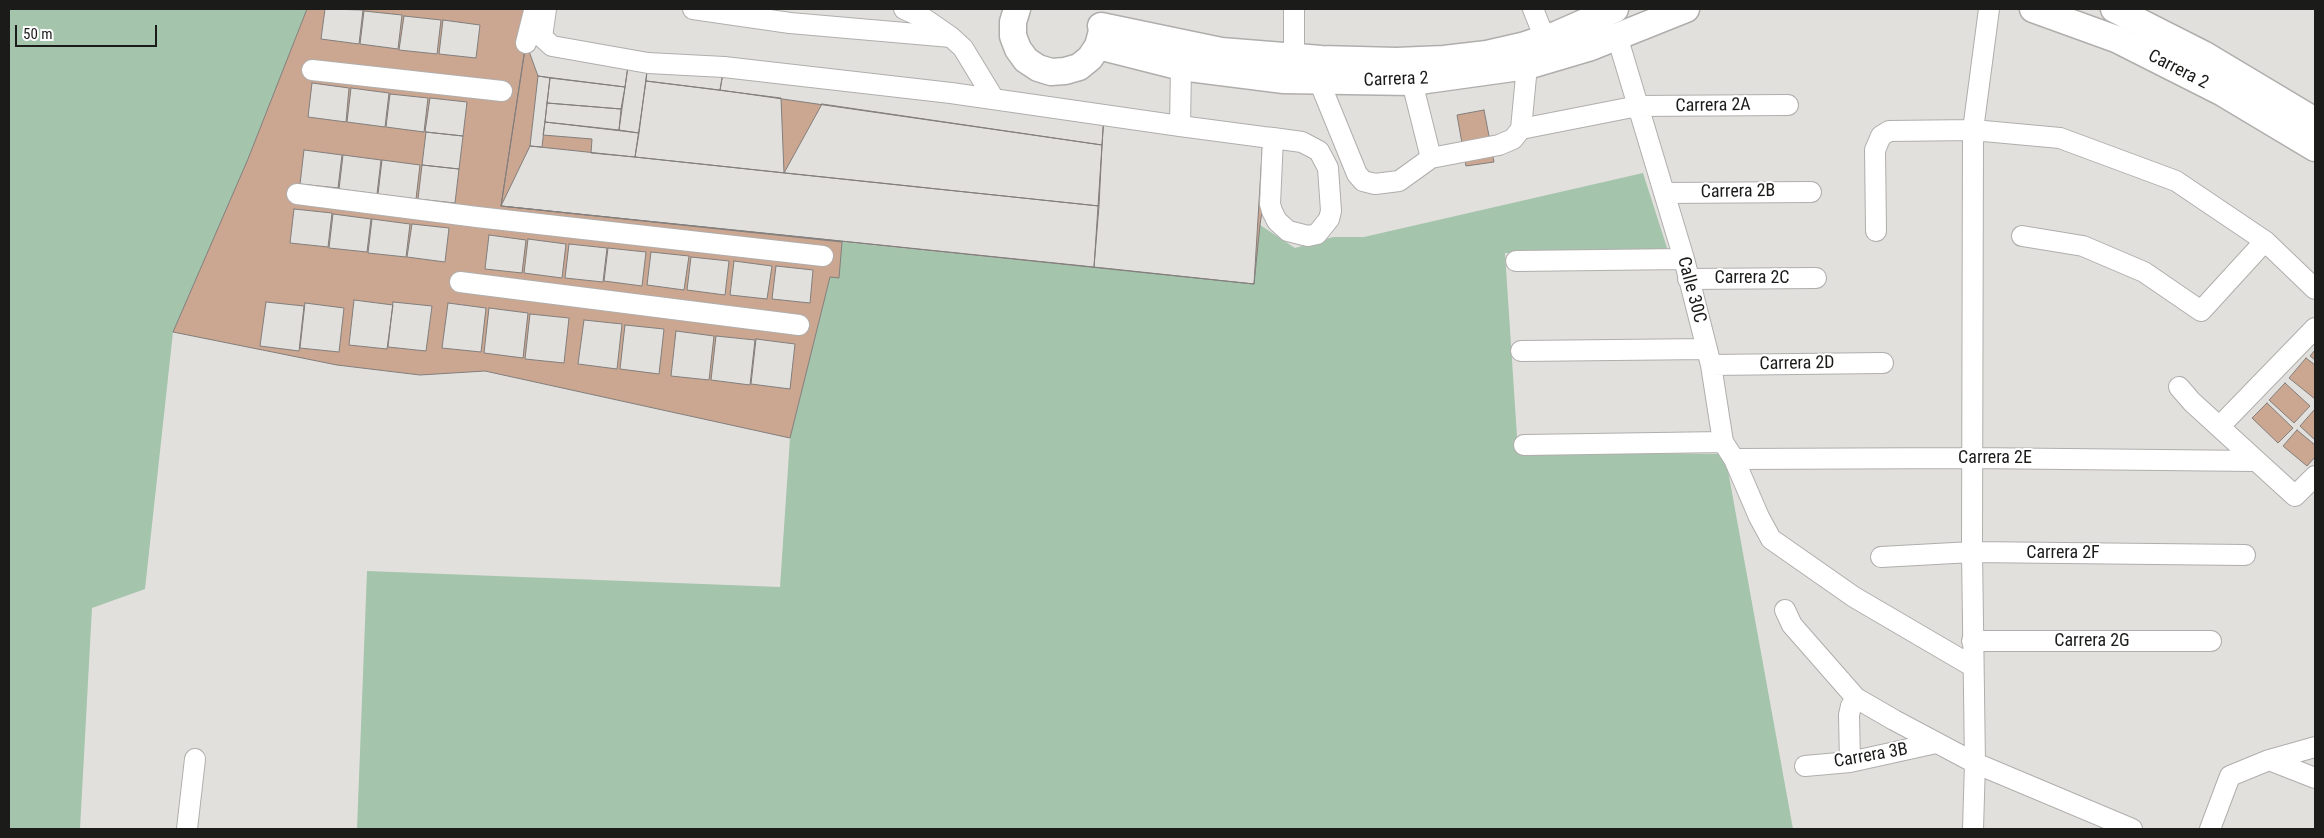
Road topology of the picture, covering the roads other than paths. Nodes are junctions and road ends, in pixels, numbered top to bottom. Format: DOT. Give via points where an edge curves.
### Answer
graph roads {
  1 [pos="534,9"];
  2 [pos="546,9"];
  3 [pos="693,9"];
  4 [pos="904,9"];
  5 [pos="1294,9"];
  6 [pos="1532,9"];
  7 [pos="1615,9"];
  8 [pos="1686,9"];
  9 [pos="1989,9"];
  10 [pos="2033,9"];
  11 [pos="2114,9"];
  12 [pos="1011,11"];
  13 [pos="1099,27"];
  14 [pos="1617,36"];
  15 [pos="951,37"];
  16 [pos="1546,39"];
  17 [pos="526,43"];
  18 [pos="1294,58"];
  19 [pos="1527,66"];
  20 [pos="1181,67"];
  21 [pos="312,70"];
  22 [pos="1319,81"];
  23 [pos="1412,82"];
  24 [pos="502,91"];
  25 [pos="994,99"];
  26 [pos="1788,105"];
  27 [pos="1638,106"];
  28 [pos="2314,116"];
  29 [pos="1180,126"];
  30 [pos="1521,128"];
  31 [pos="1973,130"];
  32 [pos="1272,138"];
  33 [pos="2315,148"];
  34 [pos="1432,158"];
  35 [pos="1812,192"];
  36 [pos="1664,193"];
  37 [pos="297,194"];
  38 [pos="1876,231"];
  39 [pos="2022,236"];
  40 [pos="2265,241"];
  41 [pos="822,256"];
  42 [pos="1684,259"];
  43 [pos="1516,261"];
  44 [pos="1816,278"];
  45 [pos="1688,279"];
  46 [pos="460,282"];
  47 [pos="2315,289"];
  48 [pos="799,324"];
  49 [pos="2315,328"];
  50 [pos="1521,351"];
  51 [pos="1709,357"];
  52 [pos="1883,363"];
  53 [pos="2180,387"];
  54 [pos="2220,426"];
  55 [pos="1724,442"];
  56 [pos="1524,444"];
  57 [pos="1971,458"];
  58 [pos="1734,459"];
  59 [pos="2255,461"];
  60 [pos="2315,476"];
  61 [pos="1972,552"];
  62 [pos="2245,555"];
  63 [pos="1882,556"];
  64 [pos="1785,610"];
  65 [pos="1972,640"];
  66 [pos="2211,640"];
  67 [pos="1972,666"];
  68 [pos="1856,698"];
  69 [pos="1936,743"];
  70 [pos="2315,747"];
  71 [pos="195,759"];
  72 [pos="2269,760"];
  73 [pos="1850,762"];
  74 [pos="1975,763"];
  75 [pos="1804,766"];
  76 [pos="2315,778"];
  77 [pos="188,829"];
  78 [pos="1973,829"];
  79 [pos="2132,829"];
  80 [pos="2210,829"];
  1 -- 17 [label="street"];
  2 -- 25 [label="street" via="542,37 552,46 648,63 724,67"];
  3 -- 15 [label="street" via="790,24"];
  4 -- 15 [label="street"];
  5 -- 18 [label="street"];
  6 -- 16 [label="street"];
  7 -- 16 [label="main road, Carrera 2"];
  8 -- 14 [label="main road, Carrera 2"];
  9 -- 31 [label="street"];
  10 -- 33 [label="main road, Carrera 2" via="2116,39 2223,93"];
  11 -- 28 [label="main road, Carrera 2"];
  12 -- 13 [label="main road" via="1013,36 1018,49 1026,60 1052,72 1079,67 1090,58"];
  13 -- 18 [label="main road, Carrera 2" via="1221,51"];
  13 -- 20 [label="main road, Carrera 2"];
  14 -- 19 [label="main road, Carrera 2"];
  14 -- 27 [label="street, Calle 30C"];
  15 -- 25 [label="street" via="962,48"];
  16 -- 18 [label="main road, Carrera 2" via="1487,54 1444,59"];
  19 -- 23 [label="main road, Carrera 2"];
  19 -- 30 [label="street"];
  20 -- 22 [label="main road, Carrera 2" via="1284,80"];
  20 -- 29 [label="street"];
  21 -- 24 [label="street"];
  22 -- 23 [label="main road, Carrera 2"];
  22 -- 34 [label="street" via="1357,174 1363,181 1375,184 1399,181"];
  23 -- 34 [label="street"];
  25 -- 29 [label="street"];
  26 -- 27 [label="street, Carrera 2A"];
  27 -- 30 [label="street, Carrera 2A"];
  27 -- 36 [label="street, Calle 30C"];
  29 -- 32 [label="street"];
  30 -- 34 [label="street" via="1512,139 1499,145"];
  31 -- 38 [label="street" via="1889,131 1881,136 1876,150"];
  31 -- 40 [label="street" via="2060,138 2176,181"];
  31 -- 57 [label="street"];
  32 -- 32 [label="street" via="1312,146 1325,160 1331,211 1329,220 1317,234 1308,236 1288,230 1277,221 1272,211"];
  35 -- 36 [label="street, Carrera 2B"];
  36 -- 42 [label="street, Calle 30C"];
  37 -- 41 [label="street"];
  39 -- 40 [label="street" via="2082,246 2144,272 2201,311"];
  40 -- 47 [label="street"];
  42 -- 43 [label="street"];
  42 -- 45 [label="street, Calle 30C"];
  44 -- 45 [label="street, Carrera 2C"];
  45 -- 51 [label="street, Calle 30C"];
  46 -- 48 [label="street"];
  49 -- 54 [label="street"];
  50 -- 51 [label="street, Carrera 2D"];
  51 -- 52 [label="street, Carrera 2D"];
  51 -- 55 [label="street, Calle 30C"];
  53 -- 54 [label="street"];
  54 -- 59 [label="street"];
  55 -- 56 [label="street"];
  55 -- 58 [label="street, Calle 30C"];
  57 -- 58 [label="street, Carrera 2E"];
  57 -- 59 [label="street, Carrera 2E"];
  57 -- 61 [label="street"];
  58 -- 67 [label="street, Calle 30C" via="1771,539 1854,597"];
  59 -- 60 [label="street" via="2295,496"];
  61 -- 62 [label="street, Carrera 2F"];
  61 -- 63 [label="street, Carrera 2F"];
  61 -- 65 [label="street"];
  64 -- 68 [label="street" via="1792,625"];
  65 -- 66 [label="street, Carrera 2G"];
  65 -- 67 [label="street"];
  67 -- 74 [label="street"];
  68 -- 69 [label="street"];
  68 -- 73 [label="street" via="1849,715"];
  69 -- 73 [label="street, Carrera 3B"];
  69 -- 74 [label="street"];
  70 -- 72 [label="street"];
  71 -- 77 [label="street"];
  72 -- 76 [label="street"];
  72 -- 80 [label="street" via="2230,776"];
  73 -- 75 [label="street, Carrera 3B"];
  74 -- 78 [label="street"];
  74 -- 79 [label="street"];
}
